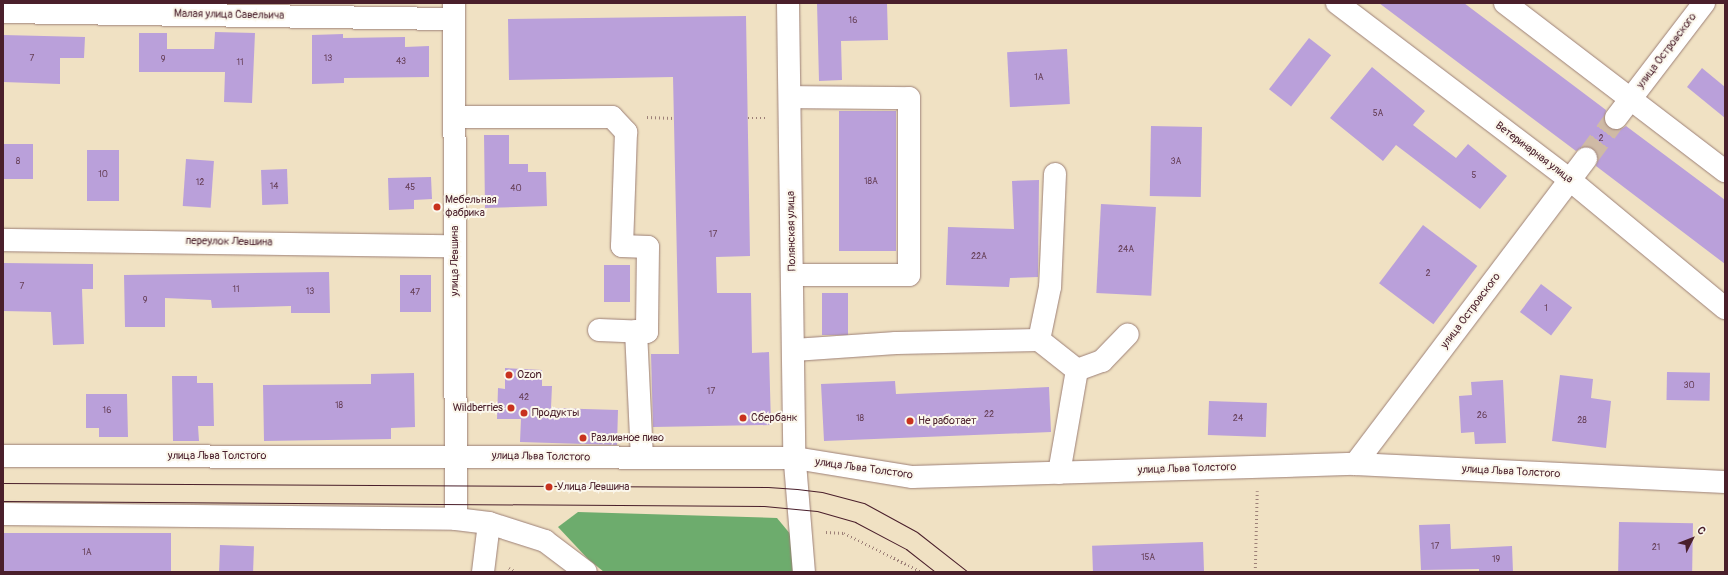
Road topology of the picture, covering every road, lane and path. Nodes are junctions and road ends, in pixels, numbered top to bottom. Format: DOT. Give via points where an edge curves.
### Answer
graph roads {
  1 [pos="788,3"];
  2 [pos="1337,3"];
  3 [pos="1505,3"];
  4 [pos="1704,3"];
  5 [pos="454,11"];
  6 [pos="3,12"];
  7 [pos="790,97"];
  8 [pos="1630,100"];
  9 [pos="455,117"];
  10 [pos="748,118"];
  11 [pos="768,118"];
  12 [pos="1616,118"];
  13 [pos="1586,159"];
  14 [pos="1725,171"];
  15 [pos="1056,174"];
  16 [pos="1570,180"];
  17 [pos="3,240"];
  18 [pos="455,246"];
  19 [pos="792,275"];
  20 [pos="1725,308"];
  21 [pos="599,330"];
  22 [pos="636,332"];
  23 [pos="1128,334"];
  24 [pos="1039,340"];
  25 [pos="794,350"];
  26 [pos="1077,370"];
  27 [pos="3,456"];
  28 [pos="454,456"];
  29 [pos="642,458"];
  30 [pos="795,458"];
  31 [pos="1355,464"];
  32 [pos="1258,466"];
  33 [pos="1059,473"];
  34 [pos="1725,482"];
  35 [pos="3,514"];
  36 [pos="456,519"];
  37 [pos="489,523"];
  38 [pos="483,572"];
  39 [pos="586,572"];
  40 [pos="804,572"];
  41 [pos="1255,572"];
  1 -- 7 [label="street, Полянская улица"];
  2 -- 16 [label="street, Ветеринарная улица"];
  3 -- 8 [label="street"];
  4 -- 8 [label="street, улица Островского"];
  5 -- 6 [label="street, Малая улица Савельича"];
  5 -- 9 [label="street, улица Левшина"];
  7 -- 19 [label="street, Полянская улица"];
  7 -- 19 [label="street" via="909,98 909,275"];
  8 -- 12 [label="street, улица Островского"];
  8 -- 14 [label="street"];
  9 -- 18 [label="street, улица Левшина"];
  9 -- 22 [label="street" via="612,117 626,132 622,246 648,247 647,332"];
  10 -- 11 [label="path"];
  13 -- 16 [label="street, улица Островского"];
  15 -- 24 [label="street" via="1050,287"];
  16 -- 20 [label="street, Ветеринарная улица"];
  16 -- 31 [label="street, улица Островского"];
  17 -- 18 [label="street, переулок Левшина"];
  18 -- 28 [label="street, улица Левшина"];
  19 -- 25 [label="street, Полянская улица"];
  21 -- 22 [label="street"];
  22 -- 29 [label="street"];
  23 -- 26 [label="street" via="1102,361"];
  24 -- 25 [label="street" via="896,343"];
  24 -- 26 [label="street"];
  25 -- 30 [label="street, Полянская улица"];
  26 -- 33 [label="street"];
  27 -- 28 [label="street, улица Льва Толстого"];
  28 -- 29 [label="street, улица Льва Толстого"];
  28 -- 36 [label="street, улица Левшина"];
  29 -- 30 [label="street, улица Льва Толстого"];
  30 -- 33 [label="street, улица Льва Толстого" via="912,477"];
  30 -- 40 [label="street, Полянская улица"];
  31 -- 32 [label="street, улица Льва Толстого"];
  31 -- 34 [label="street, улица Льва Толстого"];
  32 -- 33 [label="street, улица Льва Толстого"];
  32 -- 41 [label="path"];
  35 -- 36 [label="street"];
  36 -- 37 [label="street"];
  37 -- 38 [label="street"];
  37 -- 39 [label="street" via="545,541"];
}
